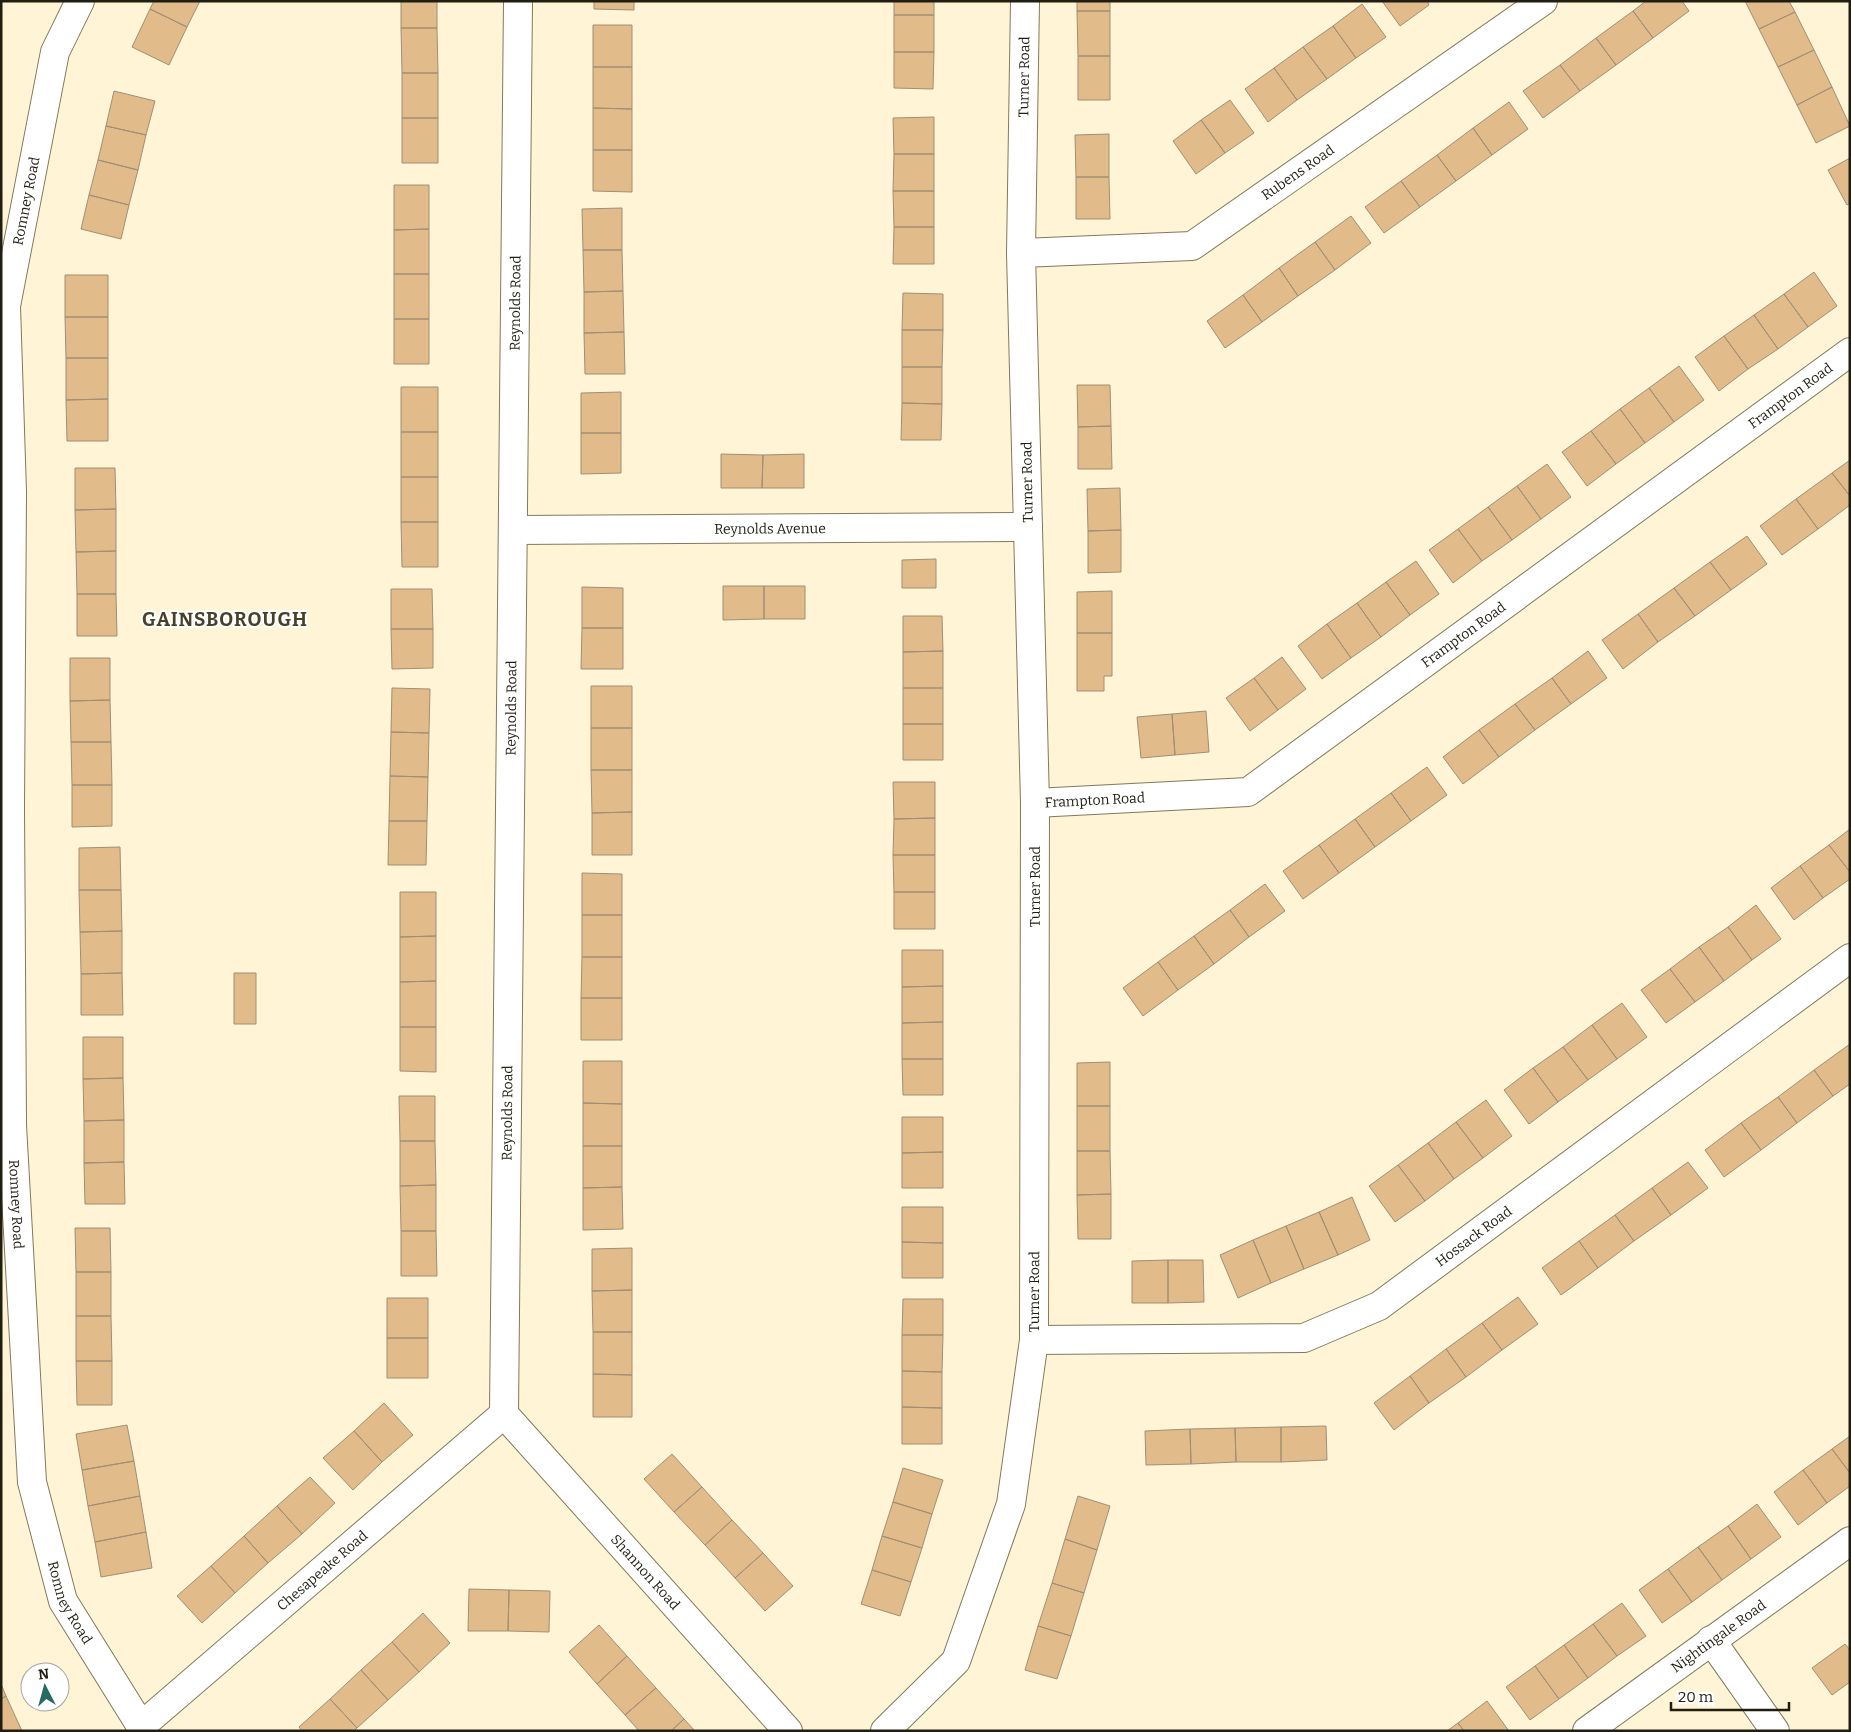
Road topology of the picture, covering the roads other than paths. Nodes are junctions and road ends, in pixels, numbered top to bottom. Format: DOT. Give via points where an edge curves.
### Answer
graph roads {
  1 [pos="80,1"];
  2 [pos="518,1"];
  3 [pos="1025,1"];
  4 [pos="1543,1"];
  5 [pos="1021,253"];
  6 [pos="1850,352"];
  7 [pos="6,492"];
  8 [pos="1028,528"];
  9 [pos="514,530"];
  10 [pos="1035,803"];
  11 [pos="1850,958"];
  12 [pos="1034,1340"];
  13 [pos="504,1414"];
  14 [pos="1850,1541"];
  15 [pos="1711,1640"];
  16 [pos="142,1729"];
  17 [pos="788,1731"];
  18 [pos="884,1731"];
  19 [pos="1587,1731"];
  20 [pos="1775,1731"];
  1 -- 7 [label="street, Romney Road" via="55,52 6,306"];
  2 -- 9 [label="street, Reynolds Road"];
  3 -- 5 [label="street, Turner Road"];
  4 -- 5 [label="street, Rubens Road" via="1192,246"];
  5 -- 8 [label="street, Turner Road"];
  6 -- 10 [label="street, Frampton Road" via="1248,792"];
  7 -- 16 [label="street, Romney Road" via="12,1125 32,1482 63,1601"];
  8 -- 9 [label="street, Reynolds Avenue"];
  8 -- 10 [label="street, Turner Road"];
  9 -- 13 [label="street, Reynolds Road"];
  10 -- 12 [label="street, Turner Road"];
  11 -- 12 [label="street, Hossack Road" via="1379,1306 1304,1338"];
  12 -- 18 [label="street, Turner Road" via="1011,1504 956,1661"];
  13 -- 16 [label="street, Chesapeake Road"];
  13 -- 17 [label="street, Shannon Road"];
  14 -- 15 [label="street, Nightingale Road"];
  15 -- 19 [label="street, Nightingale Road"];
  15 -- 20 [label="street"];
}
